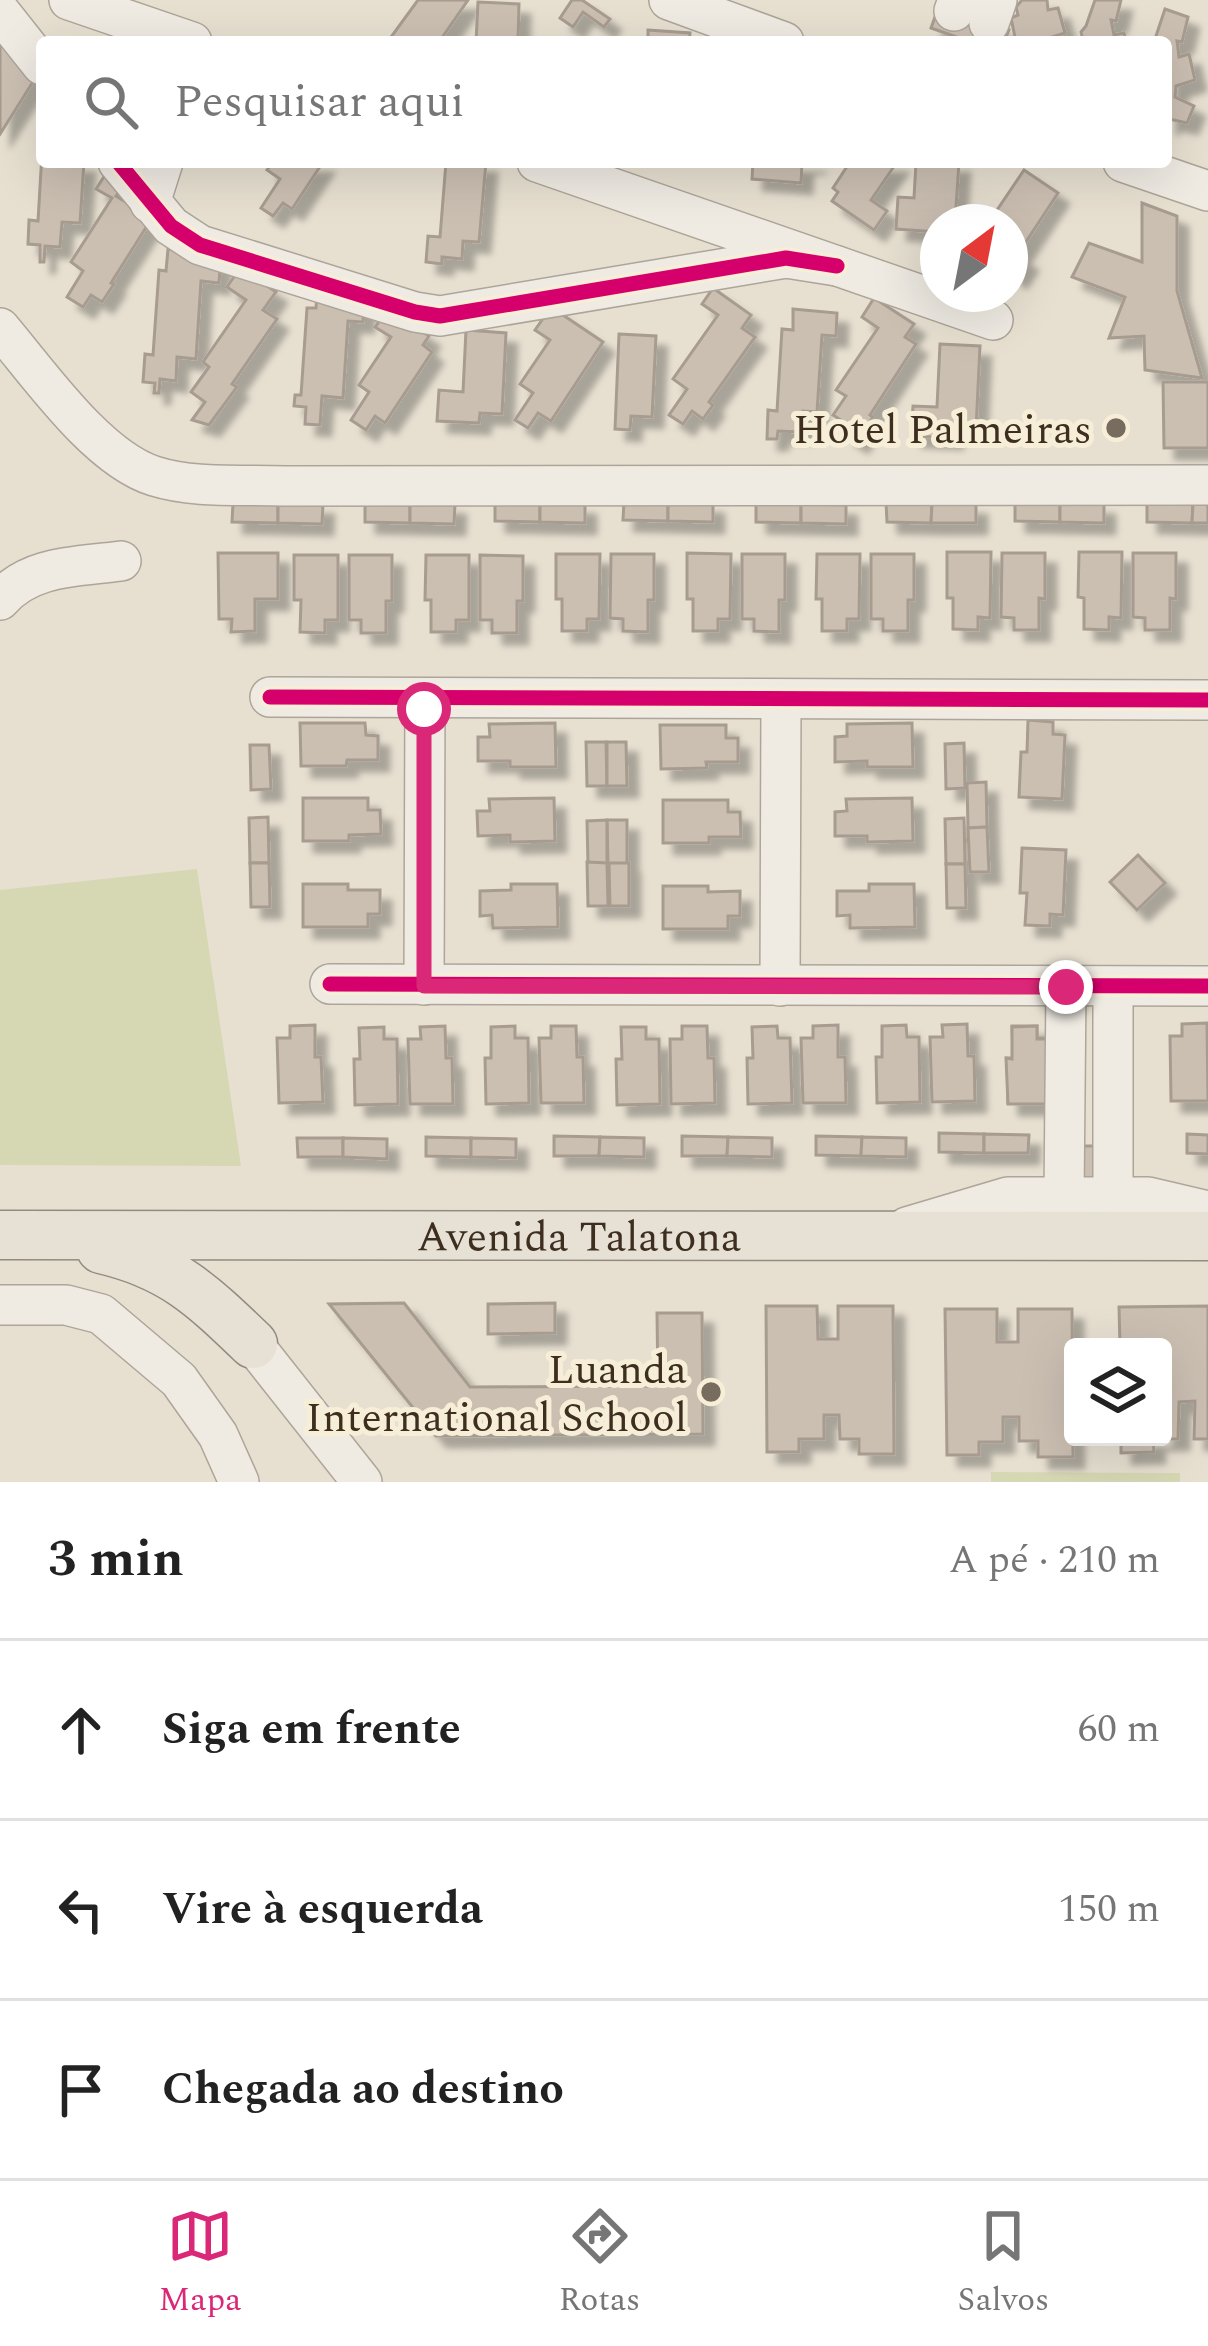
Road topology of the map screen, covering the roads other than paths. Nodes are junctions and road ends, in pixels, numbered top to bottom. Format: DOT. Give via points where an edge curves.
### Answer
graph roads {
  1 [pos="69,0"];
  2 [pos="669,0"];
  3 [pos="15,15"];
  4 [pos="174,36"];
  5 [pos="768,36"];
  6 [pos="36,54"];
  7 [pos="123,168"];
  8 [pos="161,168"];
  9 [pos="554,168"];
  10 [pos="1141,168"];
  11 [pos="1208,191"];
  12 [pos="150,202"];
  13 [pos="715,224"];
  14 [pos="837,266"];
  15 [pos="699,274"];
  16 [pos="993,320"];
  17 [pos="0,328"];
  18 [pos="1208,485"];
  19 [pos="121,561"];
  20 [pos="0,600"];
  21 [pos="270,697"];
  22 [pos="425,698"];
  23 [pos="782,700"];
  24 [pos="1208,700"];
  25 [pos="330,984"];
  26 [pos="424,986"];
  27 [pos="780,986"];
  28 [pos="1208,986"];
  29 [pos="1066,987"];
  30 [pos="1113,987"];
  31 [pos="1064,1197"];
  32 [pos="1114,1197"];
  33 [pos="1208,1211"];
  34 [pos="13,1235"];
  35 [pos="278,1235"];
  36 [pos="882,1235"];
  37 [pos="1208,1236"];
  38 [pos="166,1237"];
  39 [pos="0,1305"];
  40 [pos="253,1344"];
  41 [pos="239,1482"];
  42 [pos="362,1482"];
  1 -- 4 [label="street"];
  2 -- 5 [label="street"];
  3 -- 6 [label="street"];
  7 -- 12 [label="street"];
  8 -- 12 [label="street"];
  9 -- 13 [label="street"];
  10 -- 11 [label="street"];
  12 -- 15 [label="street" via="200,245 440,316"];
  13 -- 14 [label="street"];
  13 -- 15 [label="street" via="724,250"];
  14 -- 15 [label="street" via="786,259"];
  14 -- 16 [label="street"];
  17 -- 18 [label="street" via="100,445 152,476 178,481"];
  19 -- 20 [label="street" via="38,573"];
  21 -- 22 [label="street"];
  22 -- 23 [label="street"];
  22 -- 26 [label="street"];
  23 -- 24 [label="street"];
  23 -- 27 [label="street"];
  25 -- 26 [label="street"];
  26 -- 27 [label="street"];
  27 -- 29 [label="street"];
  28 -- 30 [label="street"];
  29 -- 30 [label="street"];
  29 -- 31 [label="street"];
  30 -- 32 [label="street"];
  31 -- 32 [label="street"];
  31 -- 36 [label="street" via="1008,1197"];
  32 -- 33 [label="street"];
  34 -- 38 [label="main road, Avenida Talatona"];
  34 -- 40 [label="main road" via="160,1268"];
  35 -- 36 [label="main road, Avenida Talatona"];
  35 -- 38 [label="main road, Avenida Talatona"];
  35 -- 40 [label="main road" via="245,1251 221,1282"];
  36 -- 37 [label="main road, Avenida Talatona"];
  38 -- 40 [label="main road"];
  39 -- 41 [label="street" via="101,1314 179,1380"];
  40 -- 42 [label="street"];
}
